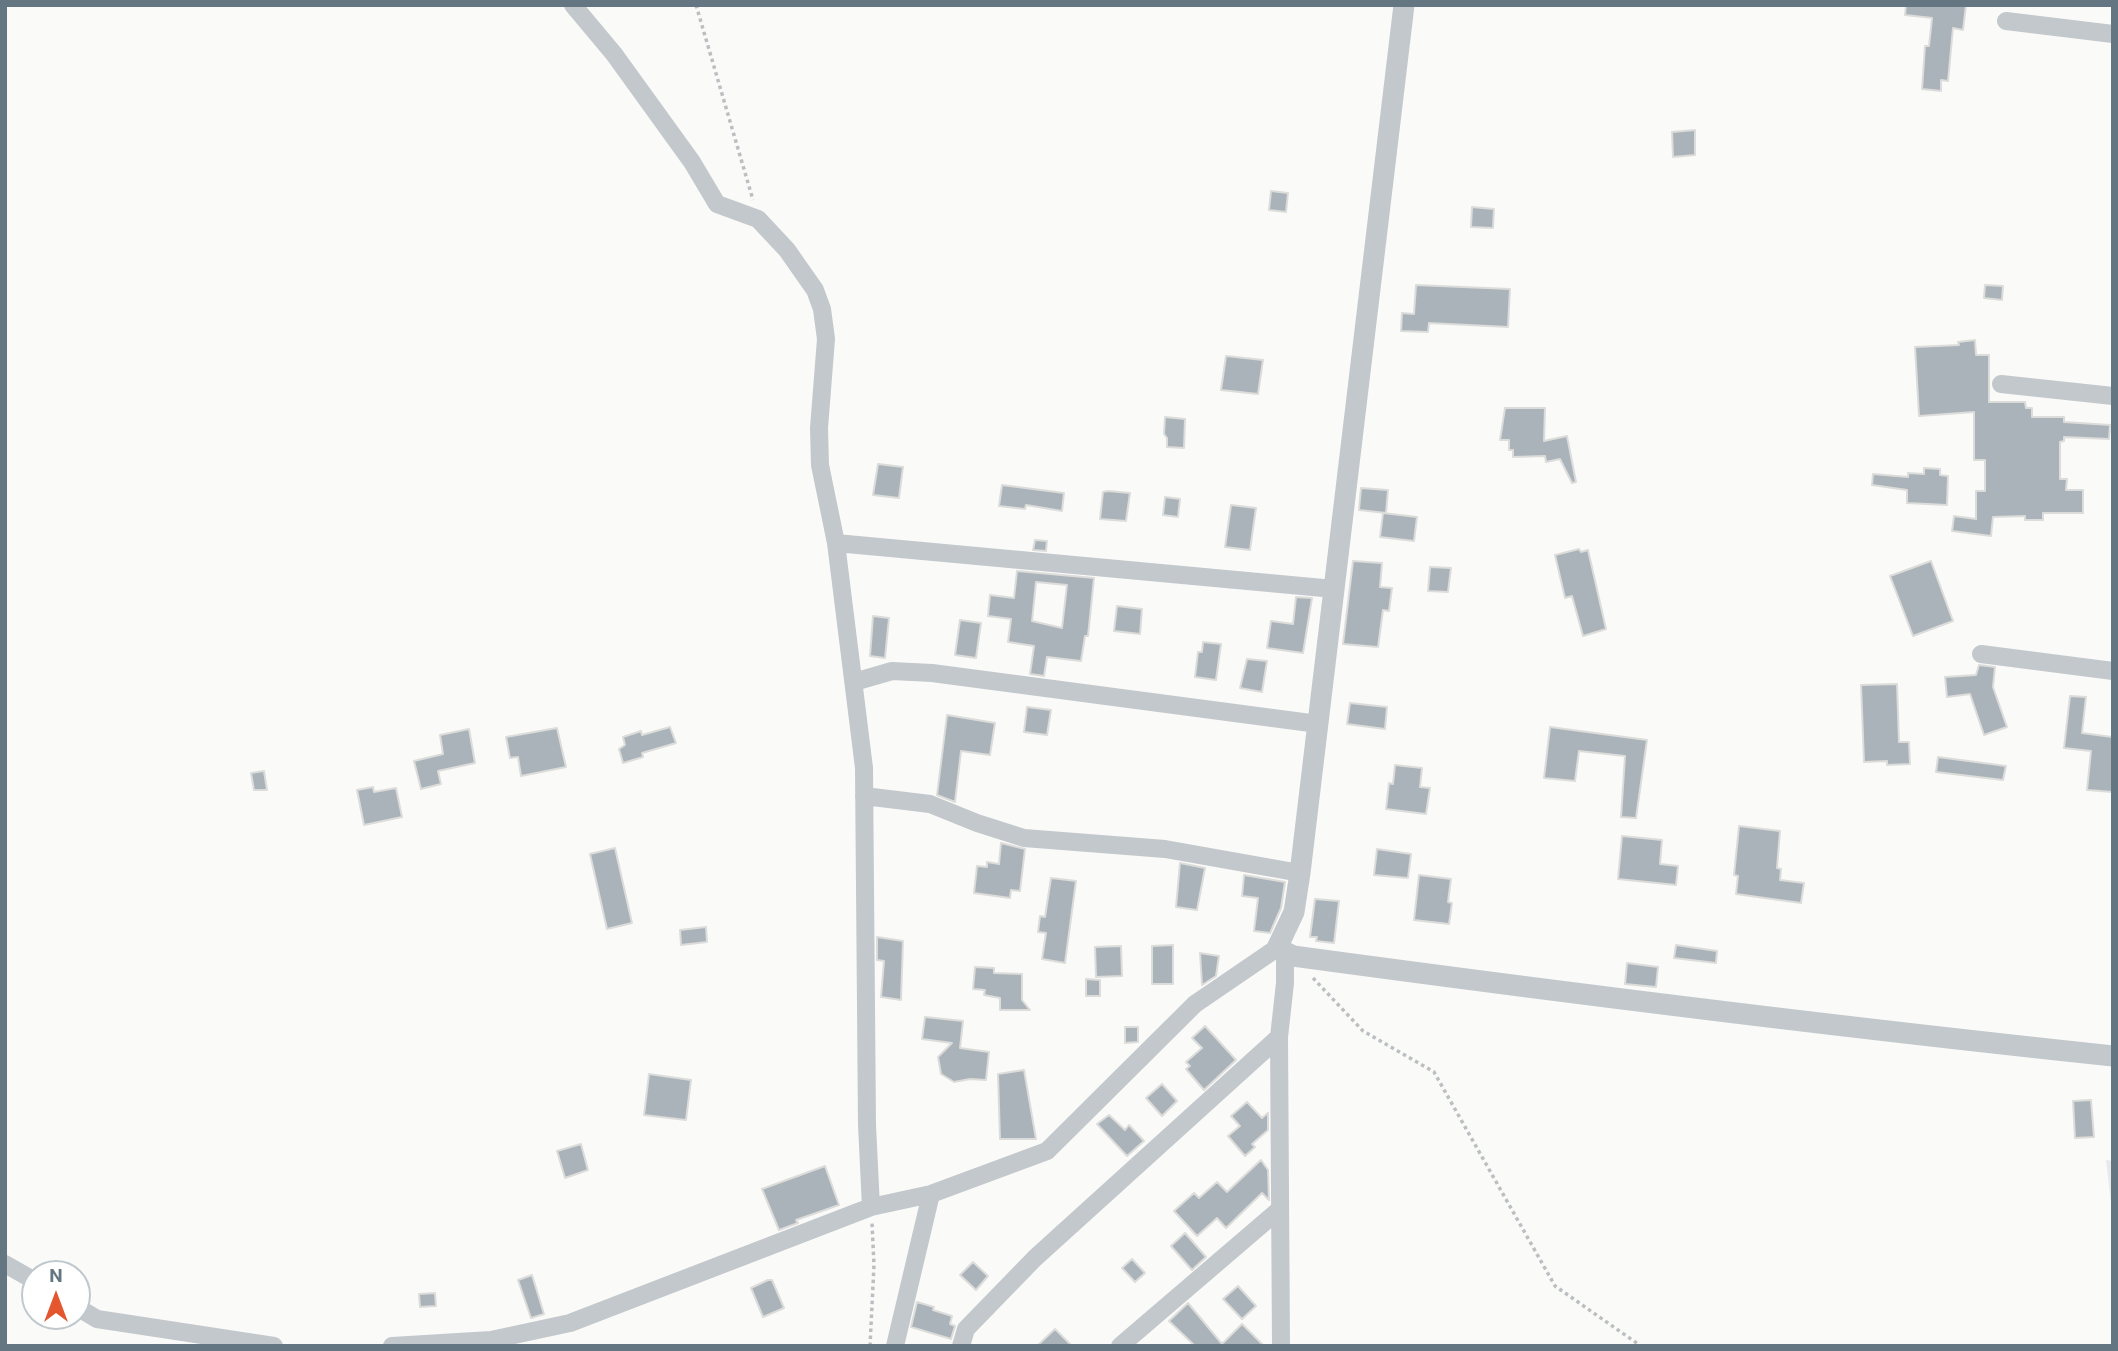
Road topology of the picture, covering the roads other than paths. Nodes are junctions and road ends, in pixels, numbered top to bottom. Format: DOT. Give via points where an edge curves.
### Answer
graph roads {
  1 [pos="573,5"];
  2 [pos="1404,5"];
  3 [pos="2006,21"];
  4 [pos="2113,34"];
  5 [pos="2001,384"];
  6 [pos="2113,396"];
  7 [pos="836,543"];
  8 [pos="1334,589"];
  9 [pos="1980,654"];
  10 [pos="2113,671"];
  11 [pos="854,682"];
  12 [pos="1318,724"];
  13 [pos="864,796"];
  14 [pos="1300,873"];
  15 [pos="1285,952"];
  16 [pos="1279,1037"];
  17 [pos="2113,1056"];
  18 [pos="931,1194"];
  19 [pos="871,1207"];
  20 [pos="1280,1209"];
  21 [pos="5,1264"];
  22 [pos="21,1273"];
  23 [pos="91,1315"];
  24 [pos="274,1346"];
  25 [pos="392,1346"];
  26 [pos="895,1346"];
  27 [pos="961,1346"];
  28 [pos="1120,1346"];
  29 [pos="1281,1346"];
  1 -- 7 [label="street" via="685,151 717,204 758,219 788,250 815,290 826,339 820,466"];
  2 -- 8 [label="street"];
  3 -- 4 [label="street"];
  5 -- 6 [label="street"];
  7 -- 8 [label="street"];
  7 -- 11 [label="street"];
  8 -- 12 [label="street"];
  9 -- 10 [label="street"];
  11 -- 12 [label="street" via="892,671 932,673"];
  11 -- 13 [label="street"];
  12 -- 14 [label="street"];
  13 -- 14 [label="street" via="930,804 1024,838 1165,849"];
  13 -- 19 [label="street"];
  14 -- 15 [label="street"];
  15 -- 16 [label="street"];
  15 -- 17 [label="street" via="1842,1027"];
  15 -- 18 [label="street" via="1195,1004 1047,1150"];
  16 -- 20 [label="street"];
  16 -- 27 [label="street" via="1035,1258 966,1329"];
  18 -- 19 [label="street"];
  18 -- 26 [label="street"];
  19 -- 25 [label="street" via="570,1323 491,1340"];
  20 -- 28 [label="street"];
  20 -- 29 [label="street"];
  21 -- 22 [label="street"];
  23 -- 24 [label="street"];
}
